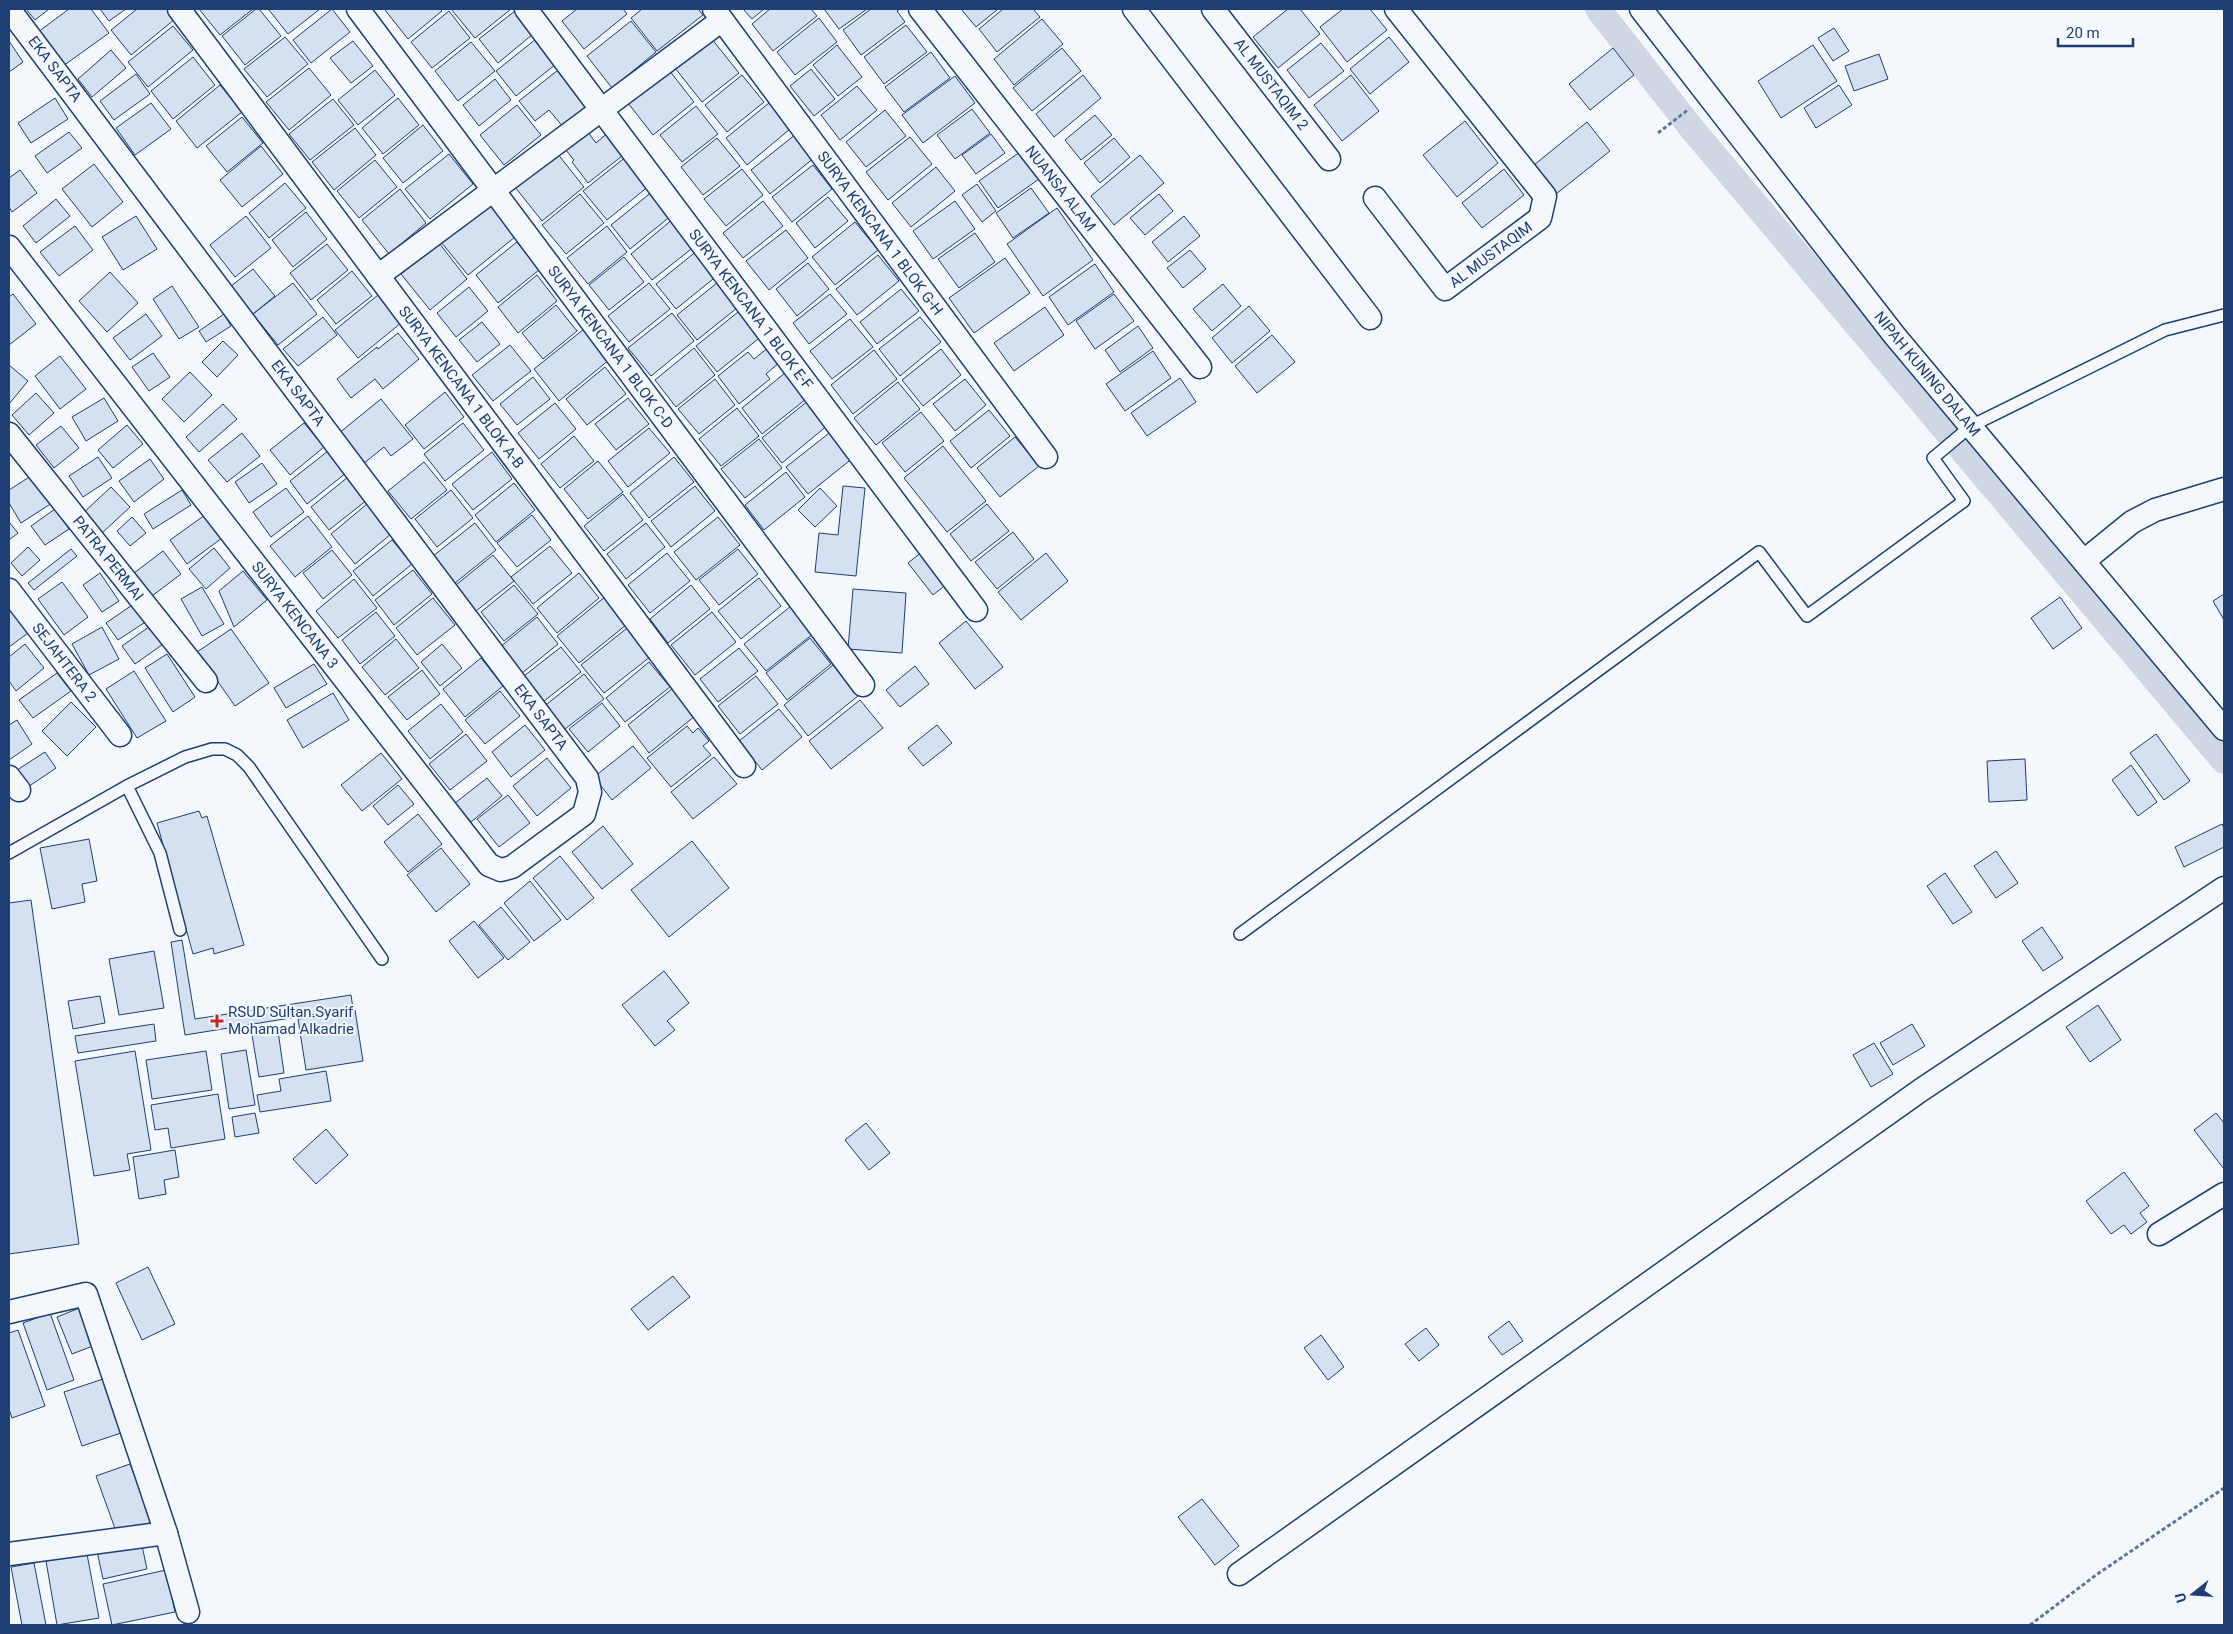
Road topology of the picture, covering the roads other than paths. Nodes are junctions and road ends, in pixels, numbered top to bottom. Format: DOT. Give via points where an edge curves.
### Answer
graph roads {
  1 [pos="9,9"];
  2 [pos="179,9"];
  3 [pos="358,9"];
  4 [pos="526,9"];
  5 [pos="920,9"];
  6 [pos="1134,9"];
  7 [pos="1213,9"];
  8 [pos="1396,9"];
  9 [pos="1641,9"];
  10 [pos="718,14"];
  11 [pos="602,110"];
  12 [pos="1330,159"];
  13 [pos="494,190"];
  14 [pos="1375,198"];
  15 [pos="9,247"];
  16 [pos="378,276"];
  17 [pos="2224,315"];
  18 [pos="1370,318"];
  19 [pos="1200,367"];
  20 [pos="1968,428"];
  21 [pos="9,434"];
  22 [pos="1046,456"];
  23 [pos="2224,489"];
  24 [pos="2084,561"];
  25 [pos="9,590"];
  26 [pos="976,610"];
  27 [pos="206,681"];
  28 [pos="863,685"];
  29 [pos="2224,729"];
  30 [pos="120,735"];
  31 [pos="744,766"];
  32 [pos="587,778"];
  33 [pos="127,786"];
  34 [pos="9,854"];
  35 [pos="2224,888"];
  36 [pos="180,930"];
  37 [pos="1240,934"];
  38 [pos="382,959"];
  39 [pos="2224,1194"];
  40 [pos="2159,1234"];
  41 [pos="9,1312"];
  42 [pos="166,1533"];
  43 [pos="9,1554"];
  44 [pos="1239,1574"];
  45 [pos="188,1612"];
  1 -- 32 [label="street, EKA SAPTA"];
  2 -- 16 [label="street, SURYA KENCANA 1 BLOK A-B"];
  3 -- 13 [label="street, SURYA KENCANA 1 BLOK C-D"];
  4 -- 11 [label="street, SURYA KENCANA 1 BLOK E-F"];
  5 -- 19 [label="street, NUANSA ALAM"];
  6 -- 18 [label="street"];
  7 -- 12 [label="street, AL MUSTAQIM 2"];
  8 -- 14 [label="street, AL MUSTAQIM" via="1545,196 1540,218 1445,289"];
  9 -- 20 [label="street, NIPAH KUNING DALAM"];
  10 -- 11 [label="street"];
  10 -- 22 [label="street, SURYA KENCANA 1 BLOK G-H"];
  11 -- 13 [label="street"];
  11 -- 26 [label="street, SURYA KENCANA 1 BLOK E-F"];
  13 -- 16 [label="street"];
  13 -- 28 [label="street, SURYA KENCANA 1 BLOK C-D"];
  15 -- 32 [label="street, SURYA KENCANA 3" via="490,865 501,870 512,867 584,814 590,792"];
  16 -- 31 [label="street, SURYA KENCANA 1 BLOK A-B"];
  17 -- 20 [label="lane" via="2166,330"];
  20 -- 24 [label="street, NIPAH KUNING DALAM"];
  20 -- 37 [label="lane" via="1933,458 1964,500 1807,616 1759,552"];
  21 -- 27 [label="street, PATRA PERMAI"];
  23 -- 24 [label="street" via="2155,510 2132,522"];
  24 -- 29 [label="street, NIPAH KUNING DALAM"];
  25 -- 30 [label="street, SEJAHTERA 2"];
  33 -- 34 [label="lane"];
  33 -- 36 [label="lane" via="160,853"];
  33 -- 38 [label="lane" via="197,753 225,749 238,755"];
  35 -- 44 [label="street" via="1921,1090"];
  39 -- 40 [label="street"];
  41 -- 42 [label="street" via="86,1294"];
  42 -- 43 [label="street"];
  42 -- 45 [label="street"];
}
